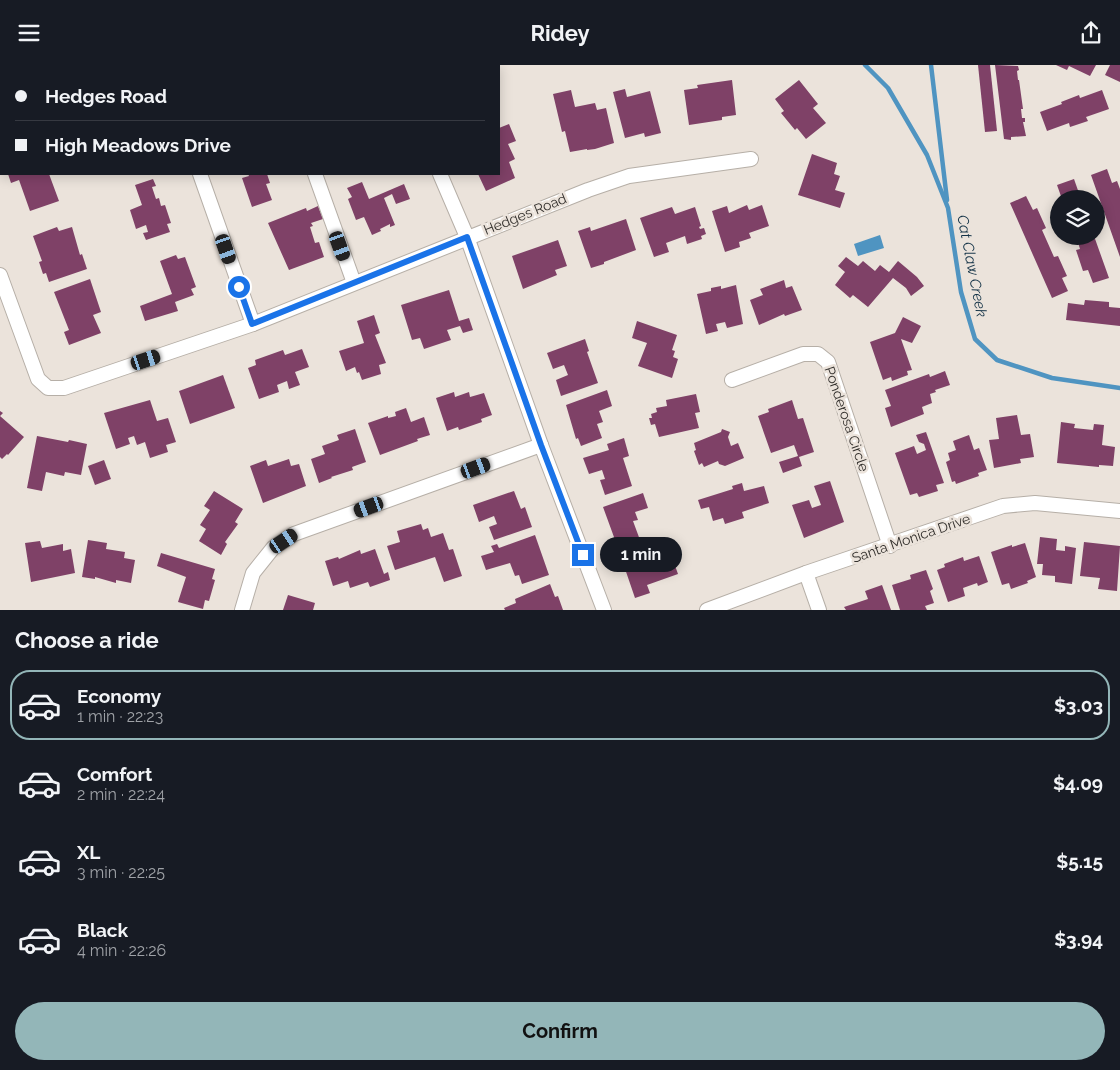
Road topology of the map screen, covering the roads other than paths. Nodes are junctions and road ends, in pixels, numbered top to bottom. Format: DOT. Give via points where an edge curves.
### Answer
graph roads {
  1 [pos="751,159"];
  2 [pos="200,175"];
  3 [pos="315,175"];
  4 [pos="440,175"];
  5 [pos="467,237"];
  6 [pos="0,275"];
  7 [pos="354,283"];
  8 [pos="252,324"];
  9 [pos="732,380"];
  10 [pos="541,445"];
  11 [pos="1120,511"];
  12 [pos="890,546"];
  13 [pos="806,573"];
  14 [pos="242,610"];
  15 [pos="604,610"];
  16 [pos="707,610"];
  17 [pos="819,610"];
  1 -- 5 [label="street, Hedges Road" via="629,176"];
  2 -- 8 [label="street"];
  3 -- 7 [label="street"];
  4 -- 5 [label="street"];
  5 -- 7 [label="street, Hedges Road"];
  5 -- 10 [label="street"];
  6 -- 8 [label="street, Hedges Road" via="38,379 48,387 64,388"];
  7 -- 8 [label="street, Hedges Road"];
  9 -- 12 [label="street, Ponderosa Circle" via="803,354 818,354 828,362"];
  10 -- 14 [label="street" via="294,534 273,548 253,573"];
  10 -- 15 [label="street"];
  11 -- 12 [label="street, Santa Monica Drive" via="1035,503 1003,507"];
  12 -- 13 [label="street, Santa Monica Drive"];
  13 -- 16 [label="street, Santa Monica Drive"];
  13 -- 17 [label="street"];
}
